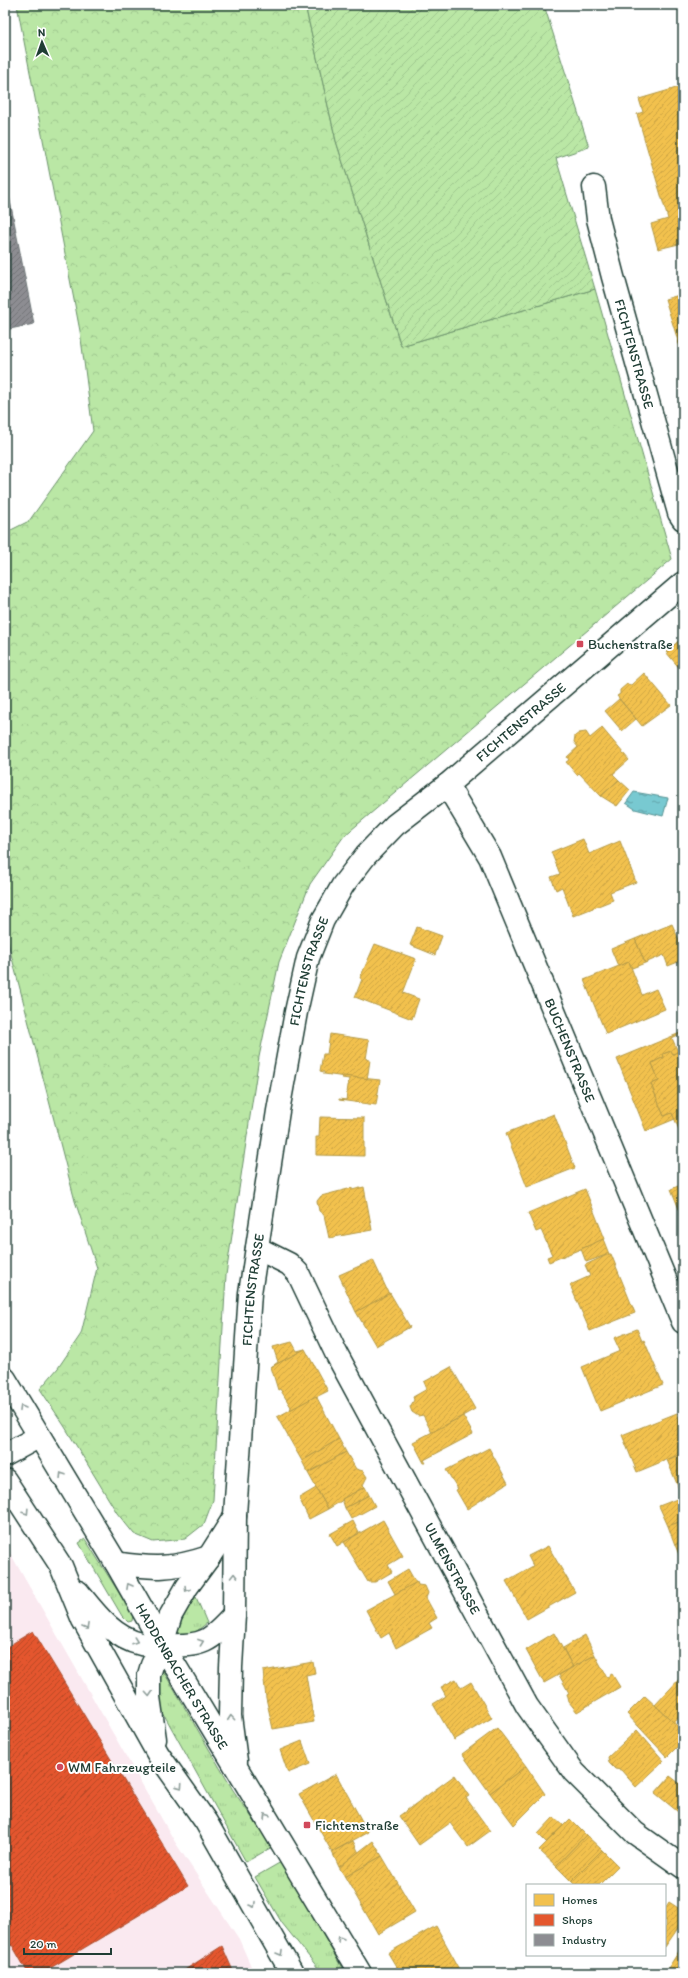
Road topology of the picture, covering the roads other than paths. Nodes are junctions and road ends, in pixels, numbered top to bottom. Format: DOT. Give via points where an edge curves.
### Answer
graph roads {
  1 [pos="594,187"];
  2 [pos="683,519"];
  3 [pos="683,583"];
  4 [pos="447,785"];
  5 [pos="257,1248"];
  6 [pos="683,1322"];
  7 [pos="5,1379"];
  8 [pos="38,1436"];
  9 [pos="5,1455"];
  10 [pos="5,1480"];
  11 [pos="235,1515"];
  12 [pos="209,1557"];
  13 [pos="116,1563"];
  14 [pos="66,1577"];
  15 [pos="234,1615"];
  16 [pos="162,1644"];
  17 [pos="158,1754"];
  18 [pos="238,1770"];
  19 [pos="683,1867"];
  20 [pos="292,1973"];
  21 [pos="360,1973"];
  1 -- 2 [label="street, FICHTENSTRASSE" via="598,219 613,278 679,513"];
  3 -- 4 [label="street, FICHTENSTRASSE"];
  4 -- 5 [label="street, FICHTENSTRASSE" via="395,824 366,855 343,885 323,920 308,958 296,1012"];
  4 -- 6 [label="street, BUCHENSTRASSE" via="490,857"];
  5 -- 11 [label="street, FICHTENSTRASSE" via="250,1293"];
  5 -- 19 [label="street, ULMENSTRASSE" via="289,1264 298,1273 336,1352 532,1712 574,1772 635,1833"];
  8 -- 7 [label="street, HADDENBACHER STRASSE, one-way"];
  8 -- 9 [label="street"];
  13 -- 8 [label="street, HADDENBACHER STRASSE, one-way"];
  10 -- 14 [label="street, one-way"];
  11 -- 12 [label="street, FICHTENSTRASSE"];
  15 -- 11 [label="street, FICHTENSTRASSE, one-way"];
  12 -- 13 [label="street" via="182,1566 142,1567"];
  12 -- 16 [label="street, FICHTENSTRASSE, one-way" via="171,1615"];
  16 -- 13 [label="street, HADDENBACHER STRASSE, one-way"];
  14 -- 16 [label="street, one-way" via="96,1614 113,1630 141,1644"];
  14 -- 17 [label="street, one-way" via="83,1620"];
  16 -- 15 [label="street, one-way" via="198,1644 219,1631"];
  18 -- 15 [label="street, FICHTENSTRASSE, one-way" via="230,1716"];
  16 -- 17 [label="street, FICHTENSTRASSE, one-way" via="152,1665 148,1685"];
  16 -- 18 [label="street, HADDENBACHER STRASSE"];
  17 -- 20 [label="street, one-way" via="206,1822"];
  21 -- 18 [label="street, HADDENBACHER STRASSE, one-way"];
}
